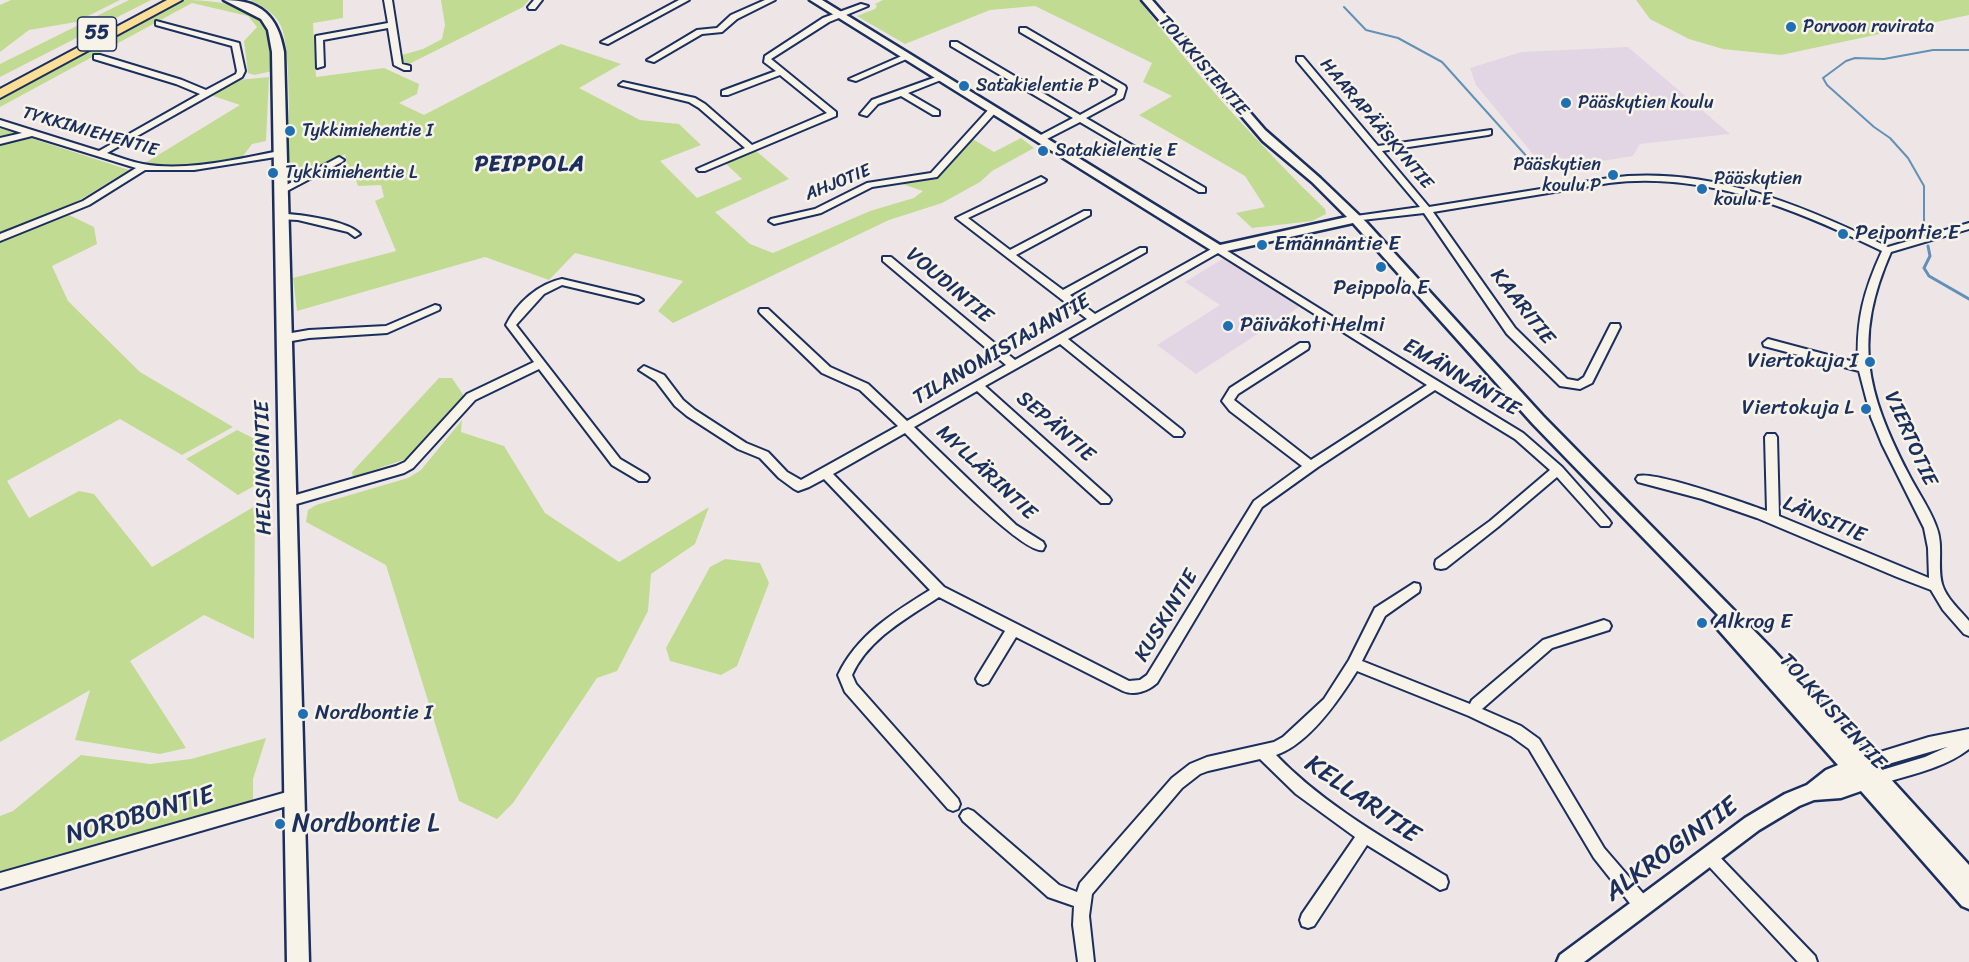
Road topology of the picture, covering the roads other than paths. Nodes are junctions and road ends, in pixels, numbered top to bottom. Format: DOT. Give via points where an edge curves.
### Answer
graph roads {
  1 [pos="163,0"];
  2 [pos="176,0"];
  3 [pos="229,0"];
  4 [pos="388,0"];
  5 [pos="538,0"];
  6 [pos="685,0"];
  7 [pos="771,0"];
  8 [pos="815,0"];
  9 [pos="1147,0"];
  10 [pos="864,6"];
  11 [pos="532,7"];
  12 [pos="840,14"];
  13 [pos="159,23"];
  14 [pos="390,25"];
  15 [pos="1023,30"];
  16 [pos="605,42"];
  17 [pos="954,44"];
  18 [pos="97,57"];
  19 [pos="907,57"];
  20 [pos="1300,59"];
  21 [pos="651,60"];
  22 [pos="320,66"];
  23 [pos="407,68"];
  24 [pos="781,72"];
  25 [pos="942,78"];
  26 [pos="853,79"];
  27 [pos="623,85"];
  28 [pos="0,86"];
  29 [pos="206,93"];
  30 [pos="725,93"];
  31 [pos="902,93"];
  32 [pos="0,94"];
  33 [pos="993,110"];
  34 [pos="864,114"];
  35 [pos="936,114"];
  36 [pos="1079,119"];
  37 [pos="0,123"];
  38 [pos="1488,132"];
  39 [pos="31,133"];
  40 [pos="1040,139"];
  41 [pos="0,141"];
  42 [pos="750,148"];
  43 [pos="1376,149"];
  44 [pos="101,153"];
  45 [pos="279,154"];
  46 [pos="339,160"];
  47 [pos="143,167"];
  48 [pos="702,169"];
  49 [pos="1041,180"];
  50 [pos="282,190"];
  51 [pos="1202,190"];
  52 [pos="1427,210"];
  53 [pos="1087,213"];
  54 [pos="282,217"];
  55 [pos="774,221"];
  56 [pos="1354,223"];
  57 [pos="1969,226"];
  58 [pos="355,234"];
  59 [pos="0,238"];
  60 [pos="1218,249"];
  61 [pos="1143,250"];
  62 [pos="1887,250"];
  63 [pos="1010,254"];
  64 [pos="887,259"];
  65 [pos="1062,295"];
  66 [pos="638,300"];
  67 [pos="435,308"];
  68 [pos="764,311"];
  69 [pos="1094,319"];
  70 [pos="1615,327"];
  71 [pos="286,338"];
  72 [pos="1061,339"];
  73 [pos="1768,343"];
  74 [pos="1304,346"];
  75 [pos="542,363"];
  76 [pos="1014,365"];
  77 [pos="1863,368"];
  78 [pos="644,370"];
  79 [pos="1435,385"];
  80 [pos="978,386"];
  81 [pos="907,427"];
  82 [pos="1178,433"];
  83 [pos="1771,437"];
  84 [pos="1311,467"];
  85 [pos="1558,470"];
  86 [pos="825,473"];
  87 [pos="643,478"];
  88 [pos="1642,479"];
  89 [pos="1105,500"];
  90 [pos="286,502"];
  91 [pos="1773,519"];
  92 [pos="1605,522"];
  93 [pos="1039,546"];
  94 [pos="1441,564"];
  95 [pos="1936,586"];
  96 [pos="1414,588"];
  97 [pos="939,591"];
  98 [pos="1604,626"];
  99 [pos="1014,629"];
  100 [pos="1969,630"];
  101 [pos="1354,664"];
  102 [pos="983,679"];
  103 [pos="1474,712"];
  104 [pos="1969,738"];
  105 [pos="1262,751"];
  106 [pos="1864,773"];
  107 [pos="294,797"];
  108 [pos="953,804"];
  109 [pos="968,816"];
  110 [pos="1365,835"];
  111 [pos="1708,855"];
  112 [pos="1969,879"];
  113 [pos="0,881"];
  114 [pos="1440,882"];
  115 [pos="1969,899"];
  116 [pos="1081,901"];
  117 [pos="1642,905"];
  118 [pos="1308,920"];
  119 [pos="298,962"];
  120 [pos="1086,962"];
  121 [pos="1567,962"];
  122 [pos="1809,962"];
  1 -- 28 [label="main road, 55"];
  2 -- 32 [label="main road, 55"];
  3 -- 45 [label="main road, HELSINGINTIE" via="267,17 276,34"];
  4 -- 14 [label="street"];
  5 -- 11 [label="street"];
  6 -- 16 [label="street"];
  7 -- 21 [label="street" via="734,16 719,30 700,32"];
  8 -- 12 [label="street"];
  9 -- 56 [label="street, TOLKKISTENTIE" via="1261,132"];
  10 -- 12 [label="street"];
  12 -- 19 [label="street"];
  12 -- 24 [label="street" via="768,58"];
  13 -- 29 [label="street" via="238,47 239,75"];
  14 -- 22 [label="street" via="319,39"];
  14 -- 23 [label="street" via="398,65"];
  15 -- 36 [label="street" via="1122,88 1120,96"];
  17 -- 36 [label="street"];
  18 -- 29 [label="street"];
  19 -- 25 [label="street"];
  19 -- 26 [label="street"];
  20 -- 43 [label="street, HAARAPÄÄSKYNTIE"];
  24 -- 30 [label="street"];
  24 -- 42 [label="street" via="833,114"];
  25 -- 31 [label="street"];
  25 -- 33 [label="street"];
  27 -- 42 [label="street" via="698,103"];
  29 -- 44 [label="street"];
  31 -- 34 [label="street" via="875,102"];
  31 -- 35 [label="street"];
  33 -- 40 [label="street"];
  33 -- 55 [label="street, AHJOTIE" via="934,175 870,185 818,211"];
  36 -- 40 [label="street"];
  36 -- 51 [label="street"];
  37 -- 39 [label="street, TYKKIMIEHENTIE"];
  38 -- 43 [label="street"];
  39 -- 41 [label="street"];
  39 -- 44 [label="street, TYKKIMIEHENTIE"];
  40 -- 60 [label="street"];
  42 -- 48 [label="street"];
  43 -- 52 [label="street, HAARAPÄÄSKYNTIE"];
  44 -- 47 [label="street, TYKKIMIEHENTIE"];
  45 -- 47 [label="street, TYKKIMIEHENTIE" via="187,169"];
  45 -- 50 [label="main road, HELSINGINTIE"];
  46 -- 50 [label="street"];
  47 -- 59 [label="street" via="80,206"];
  49 -- 63 [label="street" via="961,218"];
  50 -- 54 [label="main road, HELSINGINTIE"];
  52 -- 56 [label="street"];
  52 -- 62 [label="street" via="1625,179 1689,181 1780,201"];
  52 -- 70 [label="street, KAARITIE" via="1511,331 1564,383 1580,385 1588,380"];
  53 -- 63 [label="street"];
  54 -- 58 [label="street" via="298,217"];
  54 -- 71 [label="main road, HELSINGINTIE"];
  56 -- 60 [label="street"];
  56 -- 106 [label="street, TOLKKISTENTIE" via="1664,552 1700,597"];
  57 -- 62 [label="street"];
  60 -- 69 [label="street, TILANOMISTAJANTIE"];
  60 -- 79 [label="street, EMÄNNÄNTIE"];
  61 -- 65 [label="street"];
  62 -- 77 [label="street, VIERTOTIE" via="1866,307"];
  63 -- 65 [label="street"];
  64 -- 76 [label="street, VOUDINTIE"];
  65 -- 69 [label="street"];
  66 -- 75 [label="street" via="562,282 544,287 512,326"];
  67 -- 71 [label="street" via="380,331"];
  68 -- 81 [label="street, MYLLÄRINTIE" via="826,370 864,387"];
  69 -- 72 [label="street, TILANOMISTAJANTIE"];
  71 -- 90 [label="main road, HELSINGINTIE"];
  72 -- 76 [label="street, TILANOMISTAJANTIE"];
  72 -- 82 [label="street"];
  73 -- 77 [label="street"];
  74 -- 84 [label="street" via="1234,392 1228,401"];
  75 -- 87 [label="street" via="616,462"];
  75 -- 90 [label="street" via="471,397 400,470"];
  76 -- 80 [label="street, TILANOMISTAJANTIE"];
  77 -- 95 [label="street, VIERTOTIE" via="1881,432 1932,534"];
  78 -- 86 [label="street, TILANOMISTAJANTIE" via="660,378 691,413 742,446 764,455 792,483 806,484"];
  79 -- 84 [label="street, KUSKINTIE"];
  79 -- 85 [label="street, EMÄNNÄNTIE" via="1519,436"];
  80 -- 81 [label="street, TILANOMISTAJANTIE"];
  80 -- 89 [label="street, SEPÄNTIE"];
  81 -- 86 [label="street, TILANOMISTAJANTIE"];
  81 -- 93 [label="street, MYLLÄRINTIE" via="1012,528"];
  83 -- 91 [label="street"];
  84 -- 99 [label="street, KUSKINTIE" via="1258,504 1146,685 1128,687"];
  85 -- 92 [label="street, EMÄNNÄNTIE"];
  85 -- 94 [label="street"];
  86 -- 97 [label="street, KUSKINTIE"];
  88 -- 91 [label="street, LÄNSITIE"];
  90 -- 107 [label="main road, HELSINGINTIE"];
  91 -- 95 [label="street, LÄNSITIE"];
  95 -- 100 [label="street"];
  96 -- 101 [label="street" via="1380,612"];
  97 -- 99 [label="street, KUSKINTIE"];
  97 -- 108 [label="street" via="889,624 852,661 845,675 850,688"];
  98 -- 103 [label="street" via="1548,644 1478,704"];
  99 -- 102 [label="street"];
  101 -- 103 [label="street"];
  101 -- 105 [label="street" via="1329,703 1303,729 1288,742"];
  103 -- 117 [label="street" via="1534,744 1599,853"];
  104 -- 106 [label="street" via="1957,750 1940,758"];
  105 -- 110 [label="street, KELLARITIE" via="1282,774"];
  105 -- 116 [label="street" via="1207,764 1177,783 1086,889"];
  106 -- 111 [label="street, ALKROGINTIE" via="1841,789 1814,791 1792,800"];
  106 -- 112 [label="street, TOLKKISTENTIE"];
  106 -- 115 [label="street, TOLKKISTENTIE"];
  107 -- 113 [label="street, NORDBONTIE"];
  107 -- 119 [label="main road, HELSINGINTIE"];
  109 -- 116 [label="street" via="1054,891"];
  110 -- 114 [label="street, KELLARITIE"];
  110 -- 118 [label="street"];
  111 -- 117 [label="street, ALKROGINTIE"];
  111 -- 122 [label="street"];
  116 -- 120 [label="street"];
  117 -- 121 [label="street, ALKROGINTIE"];
}
